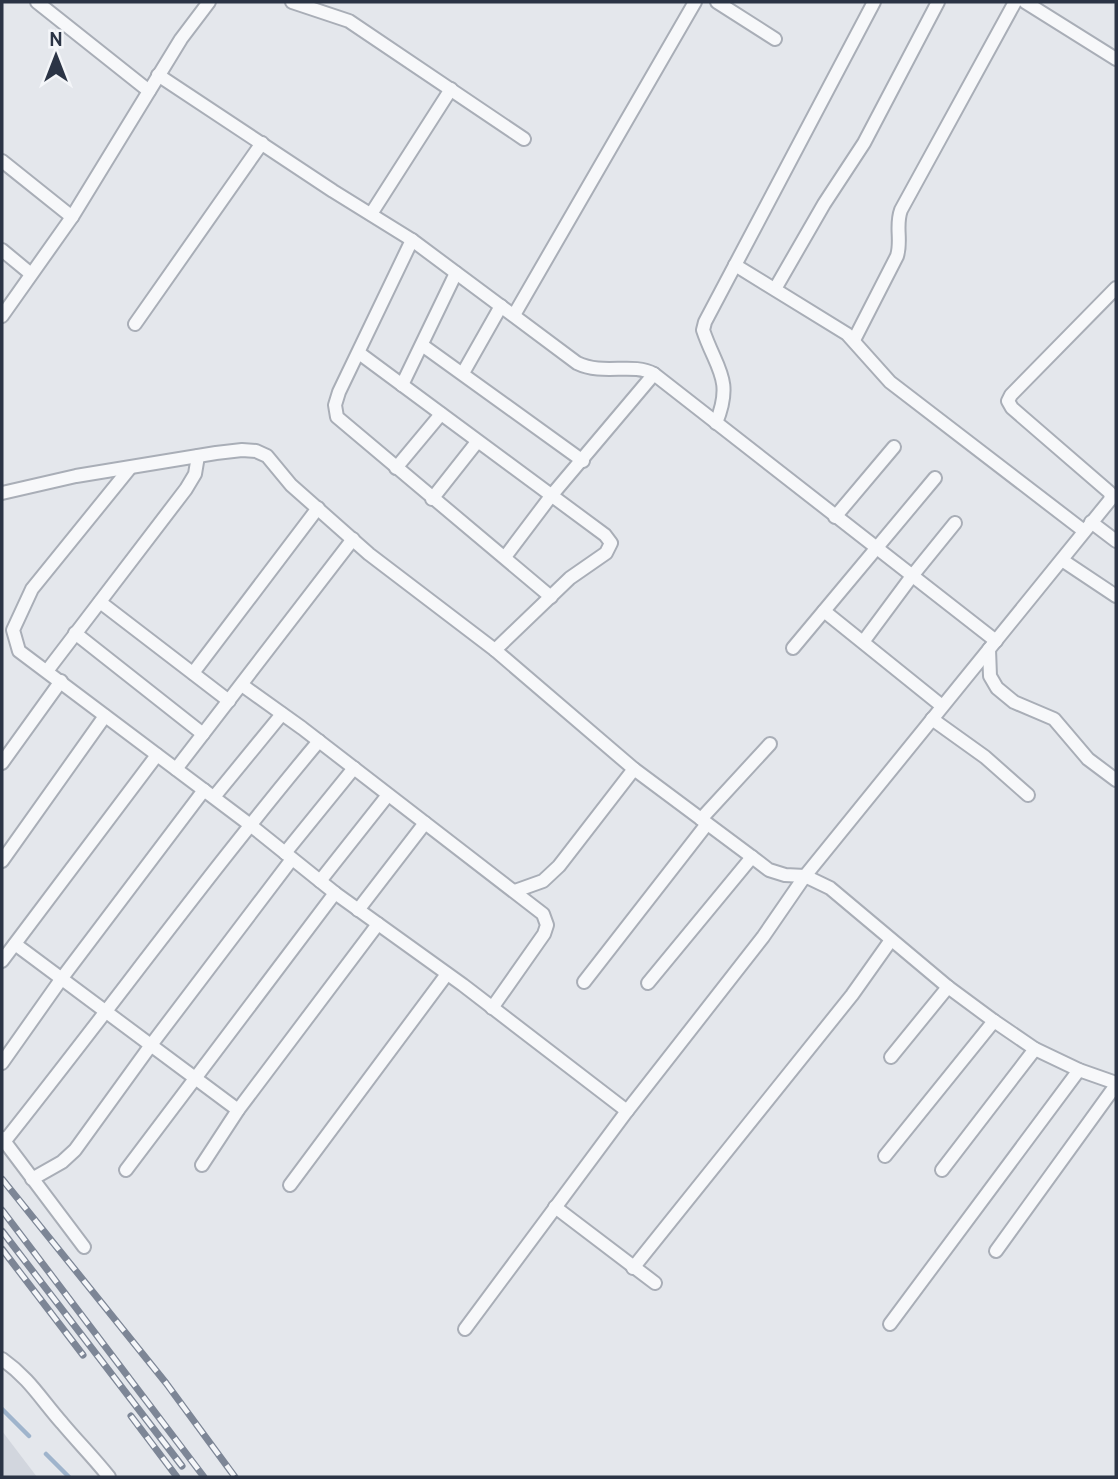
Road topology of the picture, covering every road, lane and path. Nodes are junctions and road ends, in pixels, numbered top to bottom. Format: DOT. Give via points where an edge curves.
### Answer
graph roads {
  1 [pos="37,2"];
  2 [pos="209,2"];
  3 [pos="292,2"];
  4 [pos="695,2"];
  5 [pos="717,2"];
  6 [pos="874,2"];
  7 [pos="938,2"];
  8 [pos="1015,2"];
  9 [pos="1025,2"];
  10 [pos="775,39"];
  11 [pos="1116,59"];
  12 [pos="158,75"];
  13 [pos="451,89"];
  14 [pos="149,91"];
  15 [pos="524,139"];
  16 [pos="262,143"];
  17 [pos="2,161"];
  18 [pos="371,214"];
  19 [pos="72,217"];
  20 [pos="412,240"];
  21 [pos="2,250"];
  22 [pos="735,265"];
  23 [pos="456,273"];
  24 [pos="32,274"];
  25 [pos="1116,288"];
  26 [pos="775,289"];
  27 [pos="501,306"];
  28 [pos="514,315"];
  29 [pos="2,316"];
  30 [pos="135,324"];
  31 [pos="854,340"];
  32 [pos="422,345"];
  33 [pos="359,354"];
  34 [pos="463,373"];
  35 [pos="654,374"];
  36 [pos="402,385"];
  37 [pos="441,414"];
  38 [pos="716,423"];
  39 [pos="477,442"];
  40 [pos="894,447"];
  41 [pos="198,456"];
  42 [pos="583,461"];
  43 [pos="130,468"];
  44 [pos="396,468"];
  45 [pos="934,478"];
  46 [pos="2,493"];
  47 [pos="551,496"];
  48 [pos="432,499"];
  49 [pos="318,508"];
  50 [pos="835,517"];
  51 [pos="956,523"];
  52 [pos="1088,527"];
  53 [pos="353,539"];
  54 [pos="1116,541"];
  55 [pos="875,548"];
  56 [pos="505,557"];
  57 [pos="1062,561"];
  58 [pos="912,576"];
  59 [pos="1116,596"];
  60 [pos="551,597"];
  61 [pos="100,602"];
  62 [pos="824,611"];
  63 [pos="75,633"];
  64 [pos="863,642"];
  65 [pos="992,645"];
  66 [pos="793,648"];
  67 [pos="495,650"];
  68 [pos="47,671"];
  69 [pos="193,673"];
  70 [pos="61,681"];
  71 [pos="242,685"];
  72 [pos="229,701"];
  73 [pos="942,706"];
  74 [pos="282,714"];
  75 [pos="105,716"];
  76 [pos="932,719"];
  77 [pos="203,734"];
  78 [pos="319,741"];
  79 [pos="770,744"];
  80 [pos="157,755"];
  81 [pos="2,763"];
  82 [pos="354,768"];
  83 [pos="176,769"];
  84 [pos="634,769"];
  85 [pos="1116,780"];
  86 [pos="209,794"];
  87 [pos="388,794"];
  88 [pos="1028,795"];
  89 [pos="704,822"];
  90 [pos="425,823"];
  91 [pos="249,824"];
  92 [pos="288,856"];
  93 [pos="752,858"];
  94 [pos="2,860"];
  95 [pos="805,876"];
  96 [pos="320,881"];
  97 [pos="514,891"];
  98 [pos="335,893"];
  99 [pos="358,910"];
  100 [pos="378,924"];
  101 [pos="891,940"];
  102 [pos="15,944"];
  103 [pos="2,961"];
  104 [pos="447,974"];
  105 [pos="62,978"];
  106 [pos="584,982"];
  107 [pos="648,983"];
  108 [pos="948,987"];
  109 [pos="492,1007"];
  110 [pos="107,1012"];
  111 [pos="994,1021"];
  112 [pos="151,1045"];
  113 [pos="1035,1049"];
  114 [pos="891,1057"];
  115 [pos="2,1063"];
  116 [pos="1079,1070"];
  117 [pos="195,1078"];
  118 [pos="1116,1084"];
  119 [pos="238,1110"];
  120 [pos="627,1111"];
  121 [pos="3,1140"];
  122 [pos="885,1156"];
  123 [pos="202,1165"];
  124 [pos="126,1170"];
  125 [pos="942,1170"];
  126 [pos="32,1179"];
  127 [pos="290,1185"];
  128 [pos="555,1207"];
  129 [pos="84,1247"];
  130 [pos="996,1251"];
  131 [pos="633,1268"];
  132 [pos="655,1283"];
  133 [pos="890,1324"];
  134 [pos="465,1329"];
  135 [pos="2,1359"];
  136 [pos="109,1477"];
  1 -- 14 [label="street"];
  2 -- 12 [label="street"];
  3 -- 13 [label="street" via="349,21"];
  4 -- 28 [label="street"];
  5 -- 10 [label="street"];
  6 -- 22 [label="street"];
  7 -- 26 [label="street" via="864,143"];
  8 -- 31 [label="street" via="901,210 900,249"];
  9 -- 11 [label="street"];
  12 -- 14 [label="street"];
  12 -- 16 [label="street"];
  13 -- 15 [label="street"];
  13 -- 18 [label="street"];
  14 -- 19 [label="street"];
  16 -- 18 [label="street"];
  16 -- 30 [label="street"];
  17 -- 19 [label="street"];
  18 -- 20 [label="street"];
  19 -- 24 [label="street"];
  20 -- 23 [label="street"];
  20 -- 33 [label="street"];
  21 -- 24 [label="street"];
  22 -- 26 [label="street"];
  22 -- 38 [label="street" via="703,330 724,380 723,407"];
  23 -- 27 [label="street"];
  23 -- 32 [label="street"];
  24 -- 29 [label="street"];
  25 -- 52 [label="street" via="1008,401 1111,494"];
  26 -- 31 [label="street"];
  27 -- 28 [label="street"];
  27 -- 34 [label="street"];
  28 -- 35 [label="street" via="563,355 589,369 639,369"];
  31 -- 52 [label="street" via="890,382"];
  32 -- 34 [label="street"];
  32 -- 36 [label="street"];
  33 -- 36 [label="street"];
  33 -- 44 [label="street" via="337,399 337,417"];
  34 -- 42 [label="street"];
  35 -- 38 [label="street"];
  35 -- 42 [label="street"];
  36 -- 37 [label="street"];
  37 -- 39 [label="street"];
  37 -- 44 [label="street"];
  38 -- 50 [label="street"];
  39 -- 47 [label="street"];
  39 -- 48 [label="street"];
  40 -- 50 [label="street"];
  41 -- 43 [label="street"];
  41 -- 49 [label="street" via="242,450 267,456"];
  41 -- 61 [label="street" via="186,489"];
  42 -- 47 [label="street"];
  43 -- 46 [label="street"];
  43 -- 68 [label="street" via="32,589 15,622 19,651"];
  44 -- 48 [label="street"];
  45 -- 55 [label="street"];
  47 -- 56 [label="street"];
  47 -- 60 [label="street" via="611,543 606,553 579,570"];
  48 -- 56 [label="street"];
  49 -- 53 [label="street"];
  49 -- 69 [label="street"];
  50 -- 55 [label="street"];
  51 -- 58 [label="street"];
  52 -- 54 [label="street"];
  52 -- 57 [label="street"];
  53 -- 67 [label="street"];
  53 -- 71 [label="street"];
  55 -- 58 [label="street"];
  55 -- 62 [label="street"];
  56 -- 60 [label="street"];
  57 -- 59 [label="street"];
  57 -- 65 [label="street"];
  58 -- 64 [label="street"];
  58 -- 65 [label="street"];
  60 -- 67 [label="street"];
  61 -- 63 [label="street"];
  61 -- 69 [label="street"];
  62 -- 64 [label="street"];
  62 -- 66 [label="street"];
  63 -- 68 [label="street"];
  63 -- 77 [label="street"];
  64 -- 73 [label="street"];
  65 -- 73 [label="street"];
  65 -- 85 [label="street" via="990,676 997,688 1014,702 1054,719 1088,759"];
  67 -- 84 [label="street"];
  68 -- 70 [label="street"];
  69 -- 72 [label="street"];
  70 -- 75 [label="street"];
  70 -- 81 [label="street"];
  71 -- 72 [label="street"];
  71 -- 74 [label="street"];
  72 -- 77 [label="street"];
  73 -- 76 [label="street"];
  74 -- 78 [label="street"];
  74 -- 86 [label="street"];
  75 -- 80 [label="street"];
  75 -- 94 [label="street"];
  76 -- 88 [label="street"];
  76 -- 95 [label="street"];
  77 -- 83 [label="street"];
  78 -- 82 [label="street"];
  78 -- 91 [label="street"];
  79 -- 89 [label="street"];
  80 -- 83 [label="street"];
  80 -- 102 [label="street"];
  82 -- 87 [label="street"];
  82 -- 92 [label="street"];
  83 -- 86 [label="street"];
  84 -- 89 [label="street"];
  84 -- 97 [label="street" via="559,866 543,881"];
  86 -- 91 [label="street"];
  86 -- 105 [label="street"];
  87 -- 90 [label="street"];
  87 -- 96 [label="street"];
  89 -- 93 [label="street"];
  89 -- 106 [label="street"];
  90 -- 97 [label="street"];
  90 -- 99 [label="street"];
  91 -- 92 [label="street"];
  91 -- 110 [label="street"];
  92 -- 96 [label="street"];
  92 -- 112 [label="street"];
  93 -- 95 [label="street" via="769,870"];
  93 -- 107 [label="street"];
  95 -- 101 [label="street" via="830,888"];
  95 -- 120 [label="street"];
  96 -- 98 [label="street"];
  97 -- 109 [label="street" via="543,914 547,930"];
  98 -- 99 [label="street"];
  98 -- 117 [label="street"];
  99 -- 100 [label="street"];
  100 -- 104 [label="street"];
  100 -- 119 [label="street"];
  101 -- 108 [label="street"];
  101 -- 131 [label="street"];
  102 -- 103 [label="street"];
  102 -- 105 [label="street"];
  104 -- 109 [label="street"];
  104 -- 127 [label="street"];
  105 -- 110 [label="street"];
  105 -- 115 [label="street"];
  108 -- 111 [label="street"];
  108 -- 114 [label="street"];
  109 -- 120 [label="street"];
  110 -- 112 [label="street"];
  110 -- 121 [label="street"];
  111 -- 113 [label="street"];
  111 -- 122 [label="street"];
  112 -- 117 [label="street"];
  112 -- 126 [label="street" via="75,1150"];
  113 -- 116 [label="street"];
  113 -- 125 [label="street"];
  116 -- 118 [label="street"];
  116 -- 133 [label="street"];
  117 -- 119 [label="street"];
  117 -- 124 [label="street"];
  118 -- 130 [label="street"];
  119 -- 123 [label="street"];
  120 -- 128 [label="street"];
  121 -- 126 [label="street"];
  126 -- 129 [label="street"];
  128 -- 131 [label="street"];
  128 -- 134 [label="street"];
  131 -- 132 [label="street"];
  135 -- 136 [label="street" via="26,1377"];
}
